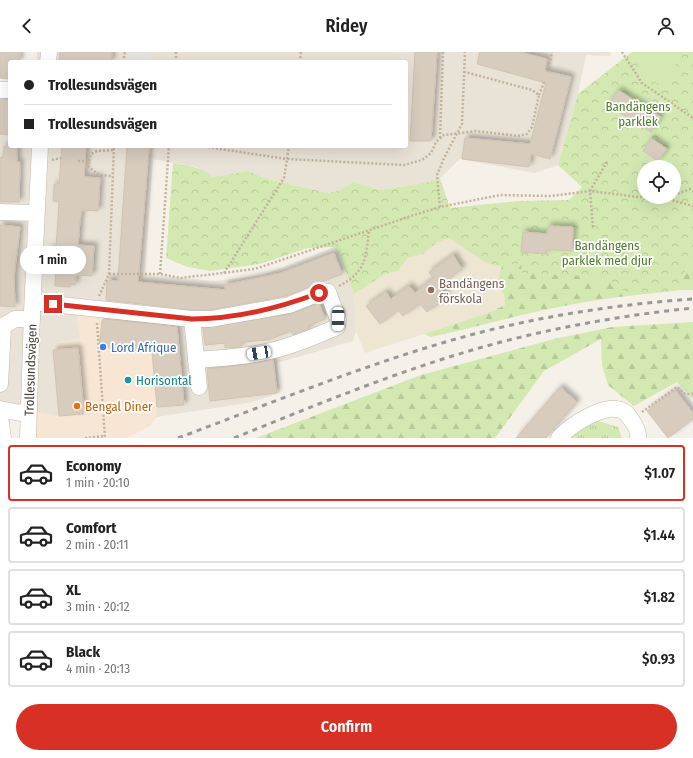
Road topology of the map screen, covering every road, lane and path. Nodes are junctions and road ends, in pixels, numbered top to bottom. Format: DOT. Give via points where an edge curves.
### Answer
graph roads {
  1 [pos="442,52"];
  2 [pos="465,52"];
  3 [pos="552,52"];
  4 [pos="622,52"];
  5 [pos="465,72"];
  6 [pos="548,72"];
  7 [pos="544,82"];
  8 [pos="539,95"];
  9 [pos="693,118"];
  10 [pos="458,132"];
  11 [pos="440,138"];
  12 [pos="40,148"];
  13 [pos="170,148"];
  14 [pos="213,148"];
  15 [pos="289,148"];
  16 [pos="114,150"];
  17 [pos="61,158"];
  18 [pos="287,159"];
  19 [pos="51,160"];
  20 [pos="78,160"];
  21 [pos="608,160"];
  22 [pos="89,161"];
  23 [pos="112,176"];
  24 [pos="693,188"];
  25 [pos="590,191"];
  26 [pos="681,192"];
  27 [pos="637,197"];
  28 [pos="681,203"];
  29 [pos="693,206"];
  30 [pos="440,207"];
  31 [pos="0,212"];
  32 [pos="36,213"];
  33 [pos="593,227"];
  34 [pos="368,230"];
  35 [pos="109,274"];
  36 [pos="160,274"];
  37 [pos="224,274"];
  38 [pos="328,292"];
  39 [pos="33,302"];
  40 [pos="97,305"];
  41 [pos="32,319"];
  42 [pos="192,319"];
  43 [pos="196,360"];
  44 [pos="0,384"];
  45 [pos="199,387"];
  46 [pos="693,394"];
  47 [pos="0,409"];
  48 [pos="28,410"];
  49 [pos="638,415"];
  50 [pos="0,418"];
  51 [pos="105,437"];
  52 [pos="3,438"];
  53 [pos="28,438"];
  54 [pos="85,438"];
  55 [pos="559,438"];
  56 [pos="638,438"];
  1 -- 11 [label="path"];
  2 -- 5 [label="path"];
  3 -- 6 [label="path"];
  4 -- 9 [label="path" via="642,83"];
  5 -- 8 [label="path" via="532,90"];
  5 -- 10 [label="path" via="462,124"];
  7 -- 8 [label="path"];
  8 -- 10 [label="path" via="532,127 527,134 518,136 476,131"];
  10 -- 11 [label="path"];
  10 -- 30 [label="path" via="437,175"];
  11 -- 18 [label="path" via="431,153 422,160 404,165"];
  12 -- 32 [label="street, Trollesundsvägen"];
  13 -- 36 [label="path"];
  14 -- 18 [label="path"];
  15 -- 18 [label="path"];
  16 -- 22 [label="path" via="91,154"];
  16 -- 23 [label="path"];
  17 -- 19 [label="path"];
  18 -- 37 [label="path" via="284,178"];
  20 -- 22 [label="path"];
  21 -- 25 [label="path"];
  22 -- 23 [label="path" via="88,166 93,172"];
  23 -- 35 [label="path"];
  24 -- 26 [label="path"];
  25 -- 27 [label="path"];
  25 -- 30 [label="path" via="550,196 500,195"];
  25 -- 33 [label="path"];
  28 -- 29 [label="path"];
  30 -- 34 [label="path"];
  31 -- 32 [label="street"];
  32 -- 39 [label="street, Trollesundsvägen"];
  34 -- 37 [label="path" via="255,270"];
  34 -- 38 [label="path" via="366,260 351,280"];
  35 -- 36 [label="path"];
  35 -- 40 [label="path"];
  36 -- 37 [label="path" via="181,278"];
  38 -- 42 [label="street" via="289,305 212,319"];
  38 -- 43 [label="street" via="338,319 338,327 271,351"];
  39 -- 40 [label="street"];
  39 -- 41 [label="street, Trollesundsvägen"];
  40 -- 42 [label="street"];
  40 -- 51 [label="path"];
  41 -- 44 [label="street" via="15,319 3,326"];
  41 -- 48 [label="street, Trollesundsvägen"];
  42 -- 43 [label="street"];
  43 -- 45 [label="street"];
  46 -- 49 [label="path" via="685,394 677,387"];
  47 -- 48 [label="street" via="20,413"];
  48 -- 53 [label="street, Trollesundsvägen"];
  50 -- 52 [label="street"];
  51 -- 54 [label="path"];
  55 -- 56 [label="street" via="580,421 613,409 625,412 635,425"];
}
